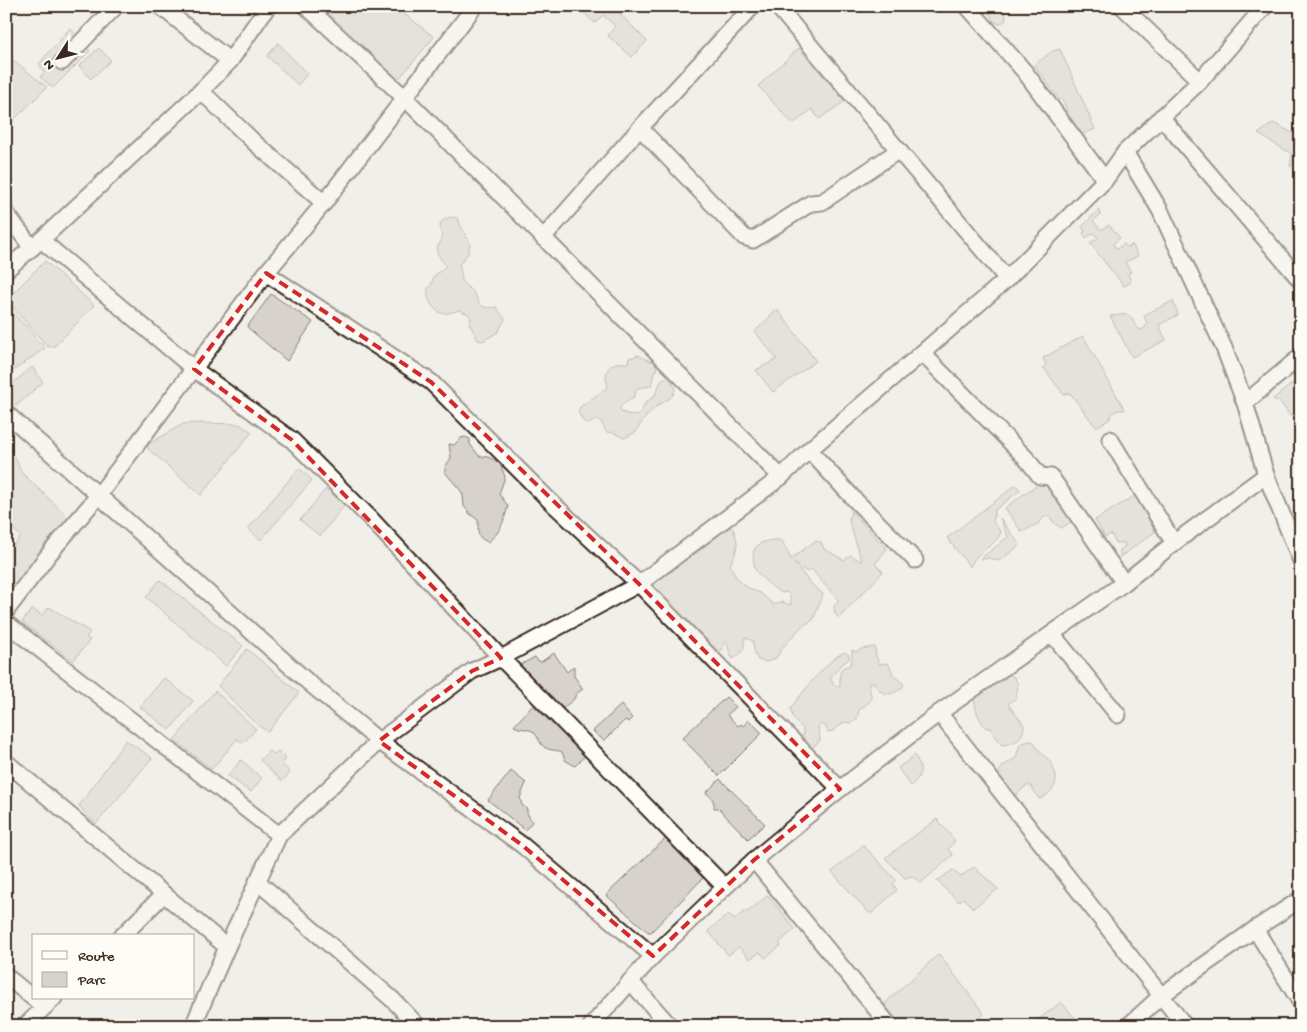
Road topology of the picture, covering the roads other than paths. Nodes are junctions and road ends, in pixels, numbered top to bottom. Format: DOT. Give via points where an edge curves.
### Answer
graph roads {
  1 [pos="116,6"];
  2 [pos="160,6"];
  3 [pos="268,6"];
  4 [pos="306,6"];
  5 [pos="475,6"];
  6 [pos="753,6"];
  7 [pos="777,6"];
  8 [pos="967,6"];
  9 [pos="1122,6"];
  10 [pos="1265,6"];
  11 [pos="230,61"];
  12 [pos="62,62"];
  13 [pos="1200,81"];
  14 [pos="201,91"];
  15 [pos="405,98"];
  16 [pos="1161,117"];
  17 [pos="640,128"];
  18 [pos="899,150"];
  19 [pos="1125,152"];
  20 [pos="1105,180"];
  21 [pos="324,203"];
  22 [pos="6,213"];
  23 [pos="543,238"];
  24 [pos="37,244"];
  25 [pos="6,270"];
  26 [pos="266,273"];
  27 [pos="1006,279"];
  28 [pos="1301,281"];
  29 [pos="922,353"];
  30 [pos="1301,356"];
  31 [pos="194,369"];
  32 [pos="1245,403"];
  33 [pos="6,413"];
  34 [pos="1110,438"];
  35 [pos="809,450"];
  36 [pos="1266,475"];
  37 [pos="781,477"];
  38 [pos="98,496"];
  39 [pos="1174,543"];
  40 [pos="915,560"];
  41 [pos="1301,561"];
  42 [pos="1124,583"];
  43 [pos="639,584"];
  44 [pos="6,611"];
  45 [pos="6,622"];
  46 [pos="1052,634"];
  47 [pos="501,658"];
  48 [pos="939,713"];
  49 [pos="1118,715"];
  50 [pos="379,741"];
  51 [pos="6,762"];
  52 [pos="840,789"];
  53 [pos="279,835"];
  54 [pos="754,860"];
  55 [pos="257,882"];
  56 [pos="725,887"];
  57 [pos="164,894"];
  58 [pos="1301,899"];
  59 [pos="1255,929"];
  60 [pos="124,934"];
  61 [pos="227,947"];
  62 [pos="653,956"];
  63 [pos="6,976"];
  64 [pos="630,981"];
  65 [pos="32,992"];
  66 [pos="1162,995"];
  67 [pos="1301,1002"];
  68 [pos="49,1003"];
  69 [pos="25,1026"];
  70 [pos="193,1026"];
  71 [pos="418,1026"];
  72 [pos="591,1026"];
  73 [pos="670,1026"];
  74 [pos="890,1026"];
  75 [pos="1128,1026"];
  76 [pos="1185,1026"];
  1 -- 12 [label="street"];
  2 -- 11 [label="street"];
  3 -- 11 [label="street"];
  4 -- 15 [label="street"];
  5 -- 15 [label="street"];
  6 -- 17 [label="street"];
  7 -- 18 [label="street"];
  8 -- 20 [label="street" via="1025,72"];
  9 -- 13 [label="street"];
  10 -- 13 [label="street"];
  11 -- 14 [label="street"];
  13 -- 16 [label="street"];
  14 -- 21 [label="street"];
  14 -- 24 [label="street"];
  15 -- 21 [label="street"];
  15 -- 23 [label="street"];
  16 -- 19 [label="street"];
  16 -- 28 [label="street"];
  17 -- 18 [label="street" via="744,237 753,240 812,203 822,202"];
  17 -- 23 [label="street"];
  18 -- 27 [label="street"];
  19 -- 20 [label="street"];
  19 -- 32 [label="street" via="1160,210 1224,348"];
  20 -- 27 [label="street"];
  21 -- 26 [label="street"];
  22 -- 24 [label="street"];
  23 -- 37 [label="street"];
  24 -- 25 [label="street"];
  24 -- 31 [label="street"];
  26 -- 31 [label="street"];
  26 -- 43 [label="street" via="431,382"];
  27 -- 29 [label="street"];
  29 -- 35 [label="street"];
  29 -- 42 [label="street" via="1040,476 1051,477"];
  30 -- 32 [label="street"];
  31 -- 38 [label="street"];
  31 -- 47 [label="street" via="292,440 372,519"];
  32 -- 36 [label="street"];
  33 -- 38 [label="street"];
  34 -- 39 [label="street"];
  35 -- 37 [label="street"];
  35 -- 40 [label="street"];
  36 -- 39 [label="street"];
  36 -- 41 [label="street"];
  37 -- 43 [label="street"];
  38 -- 44 [label="street"];
  38 -- 50 [label="street"];
  39 -- 42 [label="street"];
  42 -- 46 [label="street"];
  43 -- 47 [label="street"];
  43 -- 52 [label="street"];
  45 -- 53 [label="street"];
  46 -- 48 [label="street"];
  46 -- 49 [label="street"];
  47 -- 50 [label="street" via="472,671"];
  47 -- 56 [label="street"];
  48 -- 52 [label="street"];
  48 -- 66 [label="street"];
  50 -- 53 [label="street"];
  50 -- 62 [label="street" via="522,845"];
  51 -- 57 [label="street"];
  52 -- 54 [label="street"];
  53 -- 55 [label="street"];
  54 -- 56 [label="street"];
  54 -- 74 [label="street"];
  55 -- 61 [label="street"];
  55 -- 71 [label="street" via="393,1000"];
  56 -- 62 [label="street"];
  57 -- 60 [label="street"];
  57 -- 61 [label="street"];
  58 -- 59 [label="street"];
  59 -- 66 [label="street"];
  59 -- 67 [label="street"];
  61 -- 70 [label="street"];
  62 -- 64 [label="street"];
  63 -- 65 [label="street"];
  64 -- 72 [label="street"];
  64 -- 73 [label="street"];
  66 -- 75 [label="street"];
  66 -- 76 [label="street"];
  68 -- 69 [label="street"];
}
